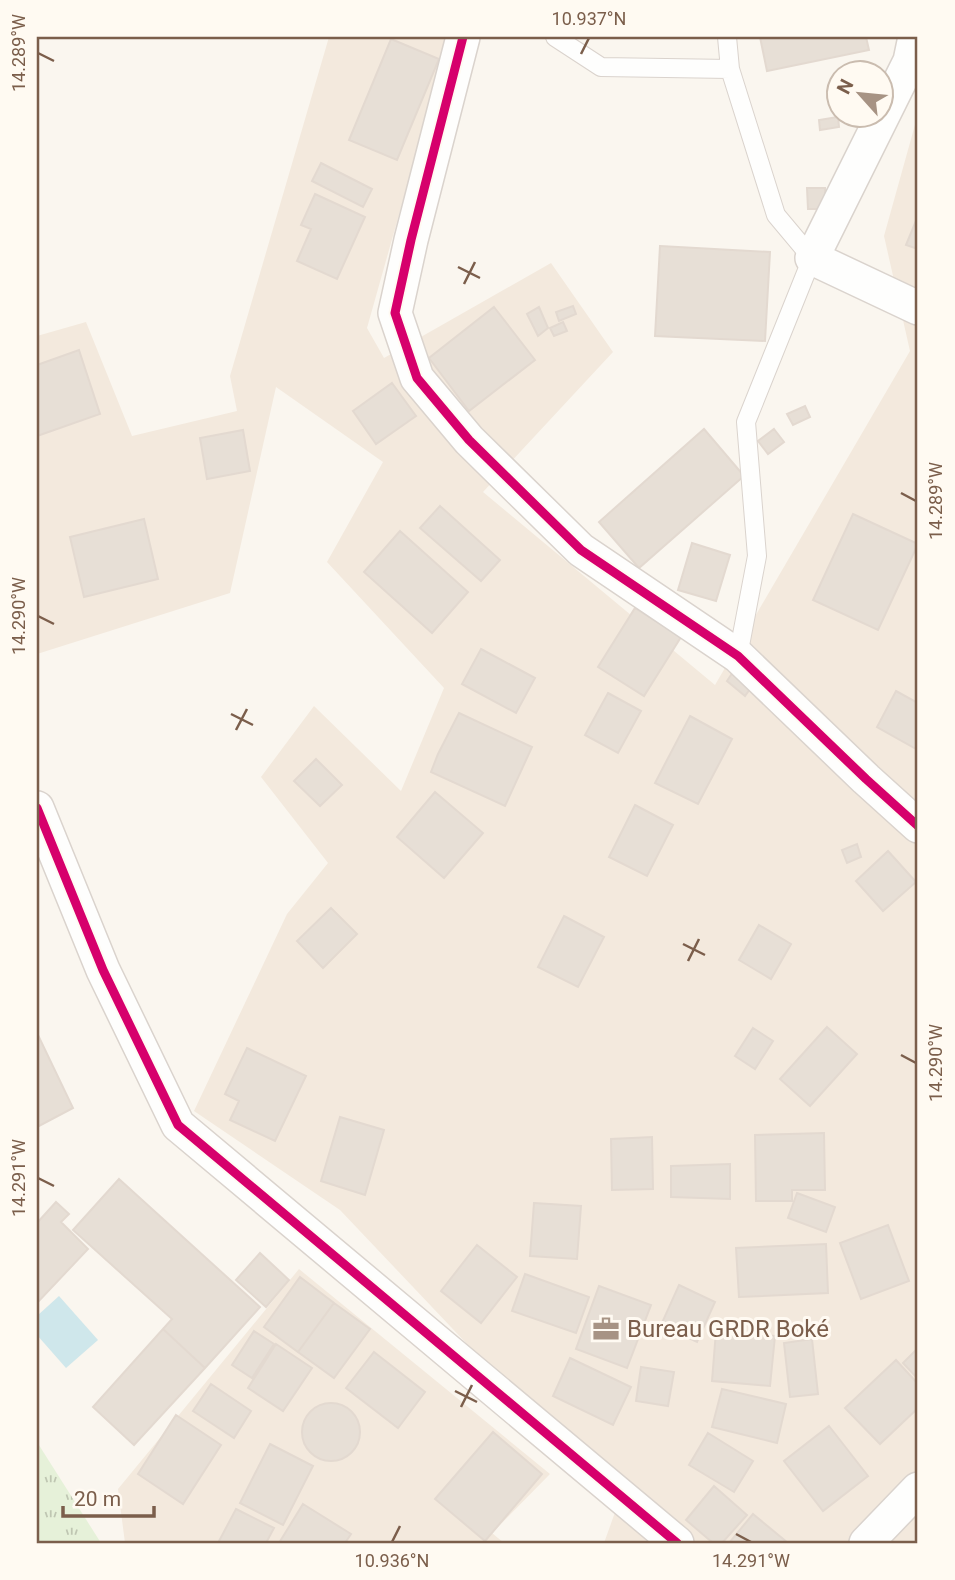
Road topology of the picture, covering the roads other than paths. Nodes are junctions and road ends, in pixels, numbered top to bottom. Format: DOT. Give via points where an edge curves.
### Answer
graph roads {
  1 [pos="463,37"];
  2 [pos="555,37"];
  3 [pos="727,37"];
  4 [pos="915,37"];
  5 [pos="730,69"];
  6 [pos="811,258"];
  7 [pos="918,308"];
  8 [pos="738,656"];
  9 [pos="37,808"];
  10 [pos="918,826"];
  11 [pos="918,1489"];
  12 [pos="677,1543"];
  13 [pos="866,1543"];
  1 -- 8 [label="street" via="395,313 417,378 469,440 581,550"];
  2 -- 5 [label="lane" via="601,67"];
  3 -- 5 [label="lane"];
  4 -- 6 [label="street" via="910,61"];
  5 -- 6 [label="lane" via="776,215"];
  6 -- 7 [label="street"];
  6 -- 8 [label="lane" via="746,422 757,556"];
  8 -- 10 [label="street"];
  9 -- 12 [label="street" via="103,970 178,1125"];
  11 -- 13 [label="street"];
}
